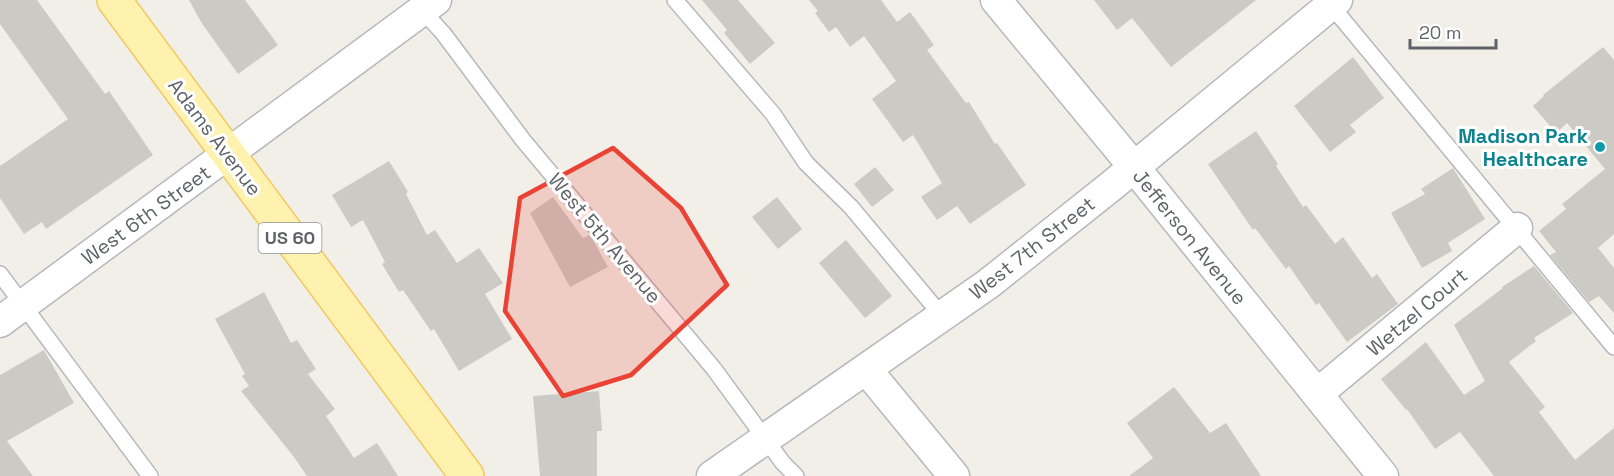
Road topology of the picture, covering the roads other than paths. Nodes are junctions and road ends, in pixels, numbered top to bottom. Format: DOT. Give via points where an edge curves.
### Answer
graph roads {
  1 [pos="114,0"];
  2 [pos="675,0"];
  3 [pos="996,0"];
  4 [pos="1331,2"];
  5 [pos="424,4"];
  6 [pos="229,155"];
  7 [pos="1134,168"];
  8 [pos="1517,228"];
  9 [pos="0,274"];
  10 [pos="11,314"];
  11 [pos="942,316"];
  12 [pos="1614,347"];
  13 [pos="866,369"];
  14 [pos="1317,394"];
  15 [pos="765,439"];
  16 [pos="150,476"];
  17 [pos="467,476"];
  18 [pos="712,476"];
  19 [pos="796,476"];
  20 [pos="954,476"];
  21 [pos="1383,476"];
  1 -- 6 [label="main road, Adams Avenue / US 60"];
  2 -- 11 [label="lane" via="773,114 806,163 851,207"];
  3 -- 7 [label="street, Jefferson Avenue"];
  4 -- 7 [label="street, West 7th Street"];
  4 -- 8 [label="lane"];
  5 -- 6 [label="street, West 6th Street"];
  5 -- 15 [label="lane, West 5th Avenue" via="523,140 714,369"];
  6 -- 10 [label="street, West 6th Street"];
  6 -- 17 [label="main road, Adams Avenue / US 60"];
  7 -- 11 [label="street, West 7th Street"];
  7 -- 14 [label="street, Jefferson Avenue"];
  8 -- 12 [label="lane"];
  8 -- 14 [label="street, Wetzel Court"];
  9 -- 10 [label="lane"];
  10 -- 16 [label="lane"];
  11 -- 13 [label="street, West 7th Street"];
  13 -- 15 [label="street, West 7th Street"];
  13 -- 20 [label="street"];
  14 -- 21 [label="street, Jefferson Avenue"];
  15 -- 18 [label="street, West 7th Street"];
  15 -- 19 [label="lane, West 5th Avenue"];
}
